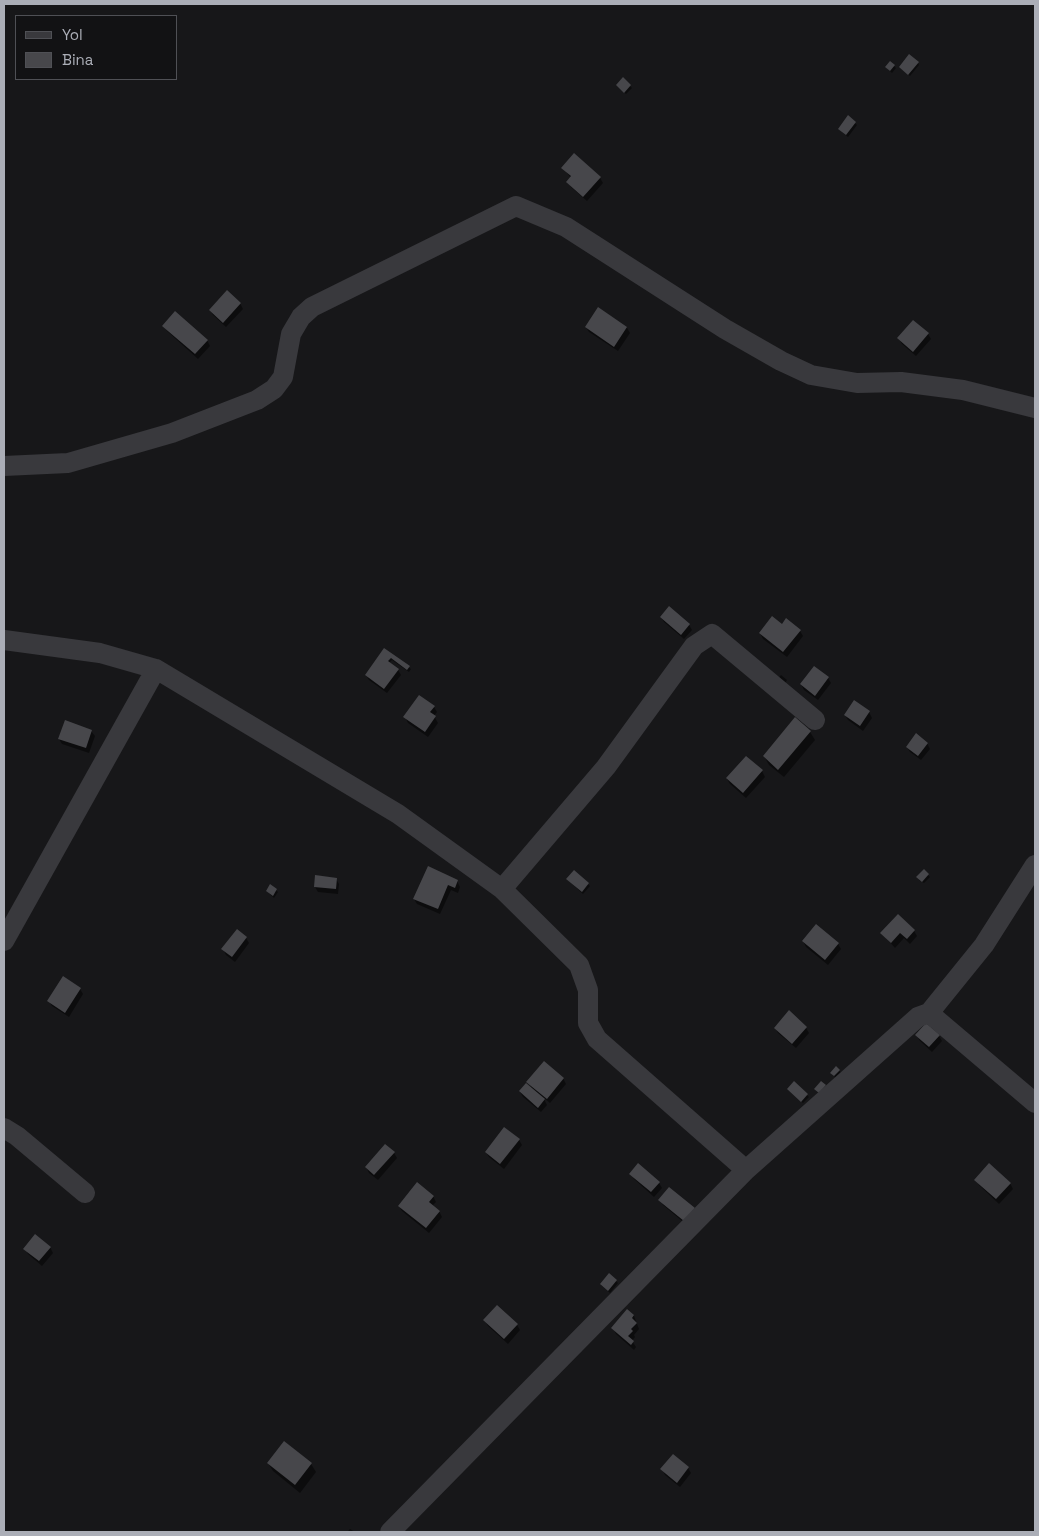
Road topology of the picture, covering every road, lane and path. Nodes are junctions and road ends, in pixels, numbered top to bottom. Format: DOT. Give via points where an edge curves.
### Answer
graph roads {
  1 [pos="1035,408"];
  2 [pos="4,466"];
  3 [pos="4,640"];
  4 [pos="156,669"];
  5 [pos="815,720"];
  6 [pos="1035,865"];
  7 [pos="502,889"];
  8 [pos="4,941"];
  9 [pos="929,1014"];
  10 [pos="1035,1103"];
  11 [pos="4,1128"];
  12 [pos="746,1170"];
  13 [pos="85,1193"];
  14 [pos="390,1532"];
  1 -- 2 [label="street" via="963,390 901,382 857,383 811,375 725,329 566,227 516,206 312,307 300,317 291,334 283,378 274,390 257,400 172,433 68,463"];
  3 -- 4 [label="street" via="100,653"];
  4 -- 7 [label="street" via="398,814"];
  4 -- 8 [label="street"];
  5 -- 7 [label="street" via="712,634 694,646 606,767"];
  6 -- 9 [label="street" via="984,945"];
  7 -- 12 [label="street" via="579,965 588,990 588,1023 597,1039"];
  9 -- 10 [label="street"];
  9 -- 12 [label="street" via="918,1017"];
  11 -- 13 [label="street"];
  12 -- 14 [label="street"];
}
